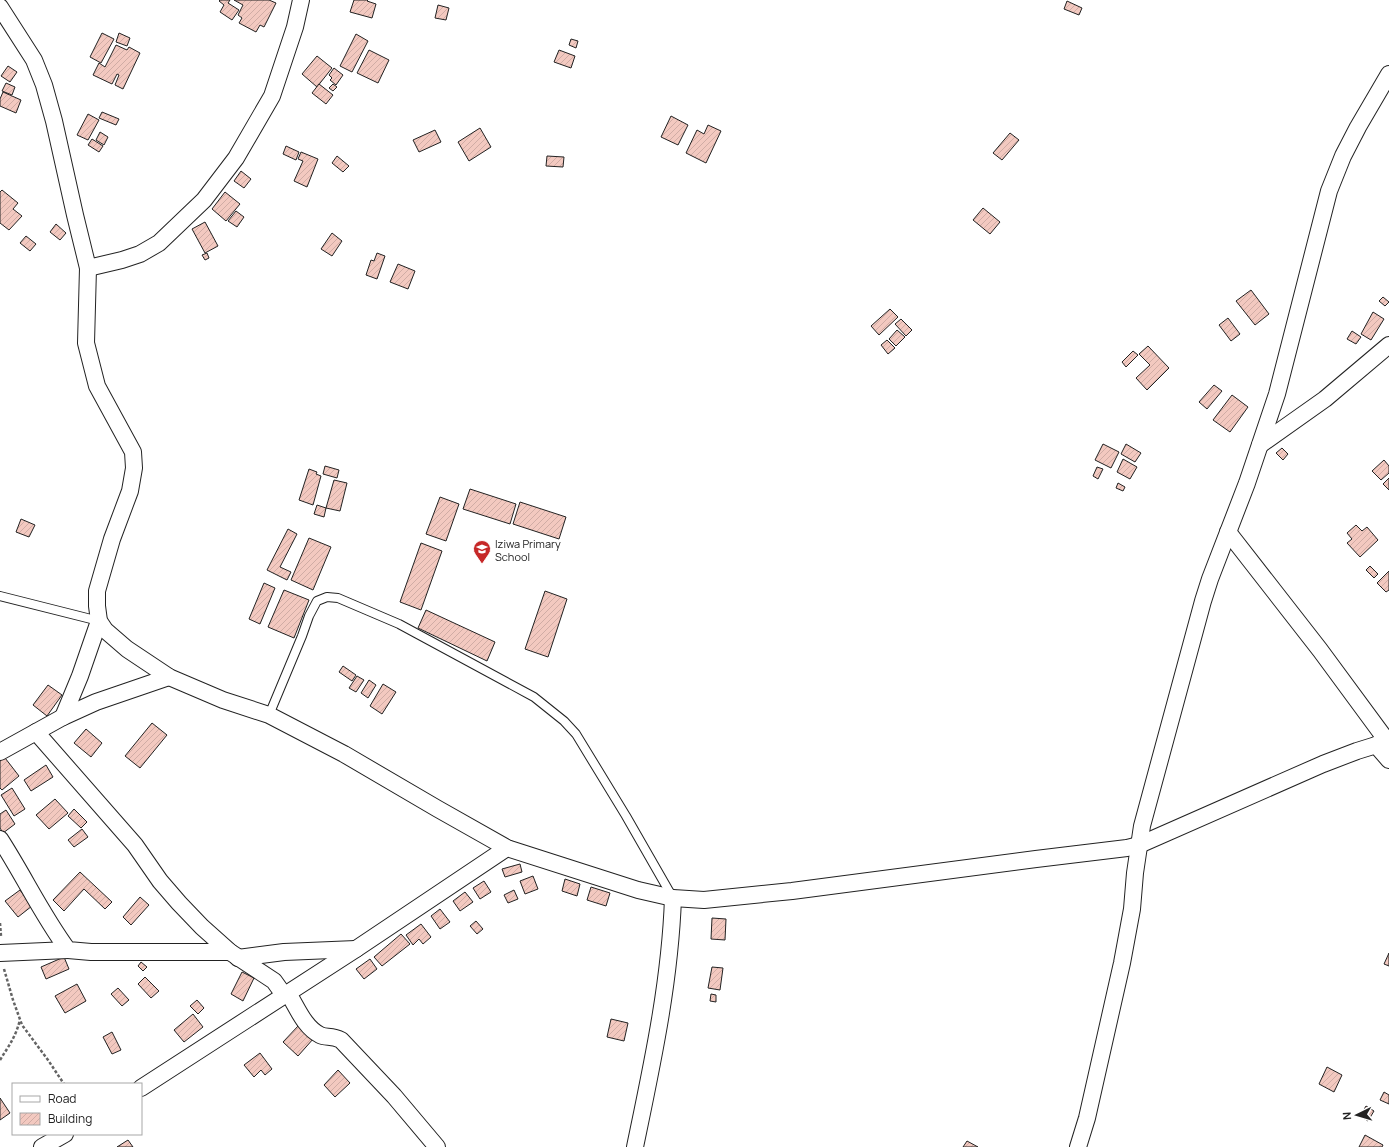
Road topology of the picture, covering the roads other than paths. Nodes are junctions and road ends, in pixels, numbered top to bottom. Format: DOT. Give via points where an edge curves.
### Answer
graph roads {
  1 [pos="301,0"];
  2 [pos="0,6"];
  3 [pos="1389,74"];
  4 [pos="88,268"];
  5 [pos="1389,344"];
  6 [pos="1260,445"];
  7 [pos="1228,532"];
  8 [pos="0,596"];
  9 [pos="99,621"];
  10 [pos="169,677"];
  11 [pos="269,715"];
  12 [pos="63,717"];
  13 [pos="36,732"];
  14 [pos="1384,742"];
  15 [pos="0,752"];
  16 [pos="1389,760"];
  17 [pos="0,839"];
  18 [pos="1139,845"];
  19 [pos="507,848"];
  20 [pos="673,898"];
  21 [pos="356,949"];
  22 [pos="68,950"];
  23 [pos="1,953"];
  24 [pos="234,955"];
  25 [pos="286,994"];
  26 [pos="142,1087"];
  27 [pos="63,1135"];
  28 [pos="42,1147"];
  29 [pos="437,1147"];
  30 [pos="635,1147"];
  31 [pos="1078,1147"];
  1 -- 4 [label="street" via="295,27 272,96 236,158 204,200 159,243 140,254"];
  2 -- 4 [label="street" via="34,60 44,85"];
  3 -- 6 [label="street" via="1343,156 1329,191 1277,394"];
  4 -- 9 [label="street" via="86,343 97,386 133,452 134,468 130,491 112,539 97,591"];
  5 -- 6 [label="street" via="1325,399"];
  6 -- 7 [label="street"];
  7 -- 14 [label="street" via="1320,650"];
  7 -- 18 [label="street" via="1203,601 1147,805"];
  8 -- 9 [label="lane"];
  9 -- 10 [label="street" via="105,630 127,649"];
  9 -- 12 [label="street"];
  10 -- 11 [label="street"];
  10 -- 12 [label="street" via="96,702"];
  11 -- 19 [label="street" via="344,754"];
  11 -- 20 [label="lane" via="317,602 326,597 338,598 399,624 534,697 576,734"];
  12 -- 13 [label="street"];
  13 -- 15 [label="street"];
  13 -- 24 [label="street" via="135,845 179,903"];
  14 -- 16 [label="street"];
  14 -- 18 [label="street" via="1323,764"];
  17 -- 22 [label="street" via="53,930"];
  18 -- 20 [label="street" via="792,891 704,900"];
  18 -- 31 [label="street" via="1132,909 1122,963 1087,1118"];
  19 -- 20 [label="street" via="638,890"];
  19 -- 21 [label="street"];
  20 -- 30 [label="street" via="669,960 662,1008"];
  21 -- 24 [label="street"];
  21 -- 25 [label="street"];
  22 -- 23 [label="street"];
  22 -- 24 [label="street"];
  24 -- 25 [label="street" via="271,978"];
  25 -- 26 [label="street"];
  25 -- 29 [label="street" via="307,1024 322,1036 334,1036 341,1040 394,1096"];
  27 -- 28 [label="street"];
}
